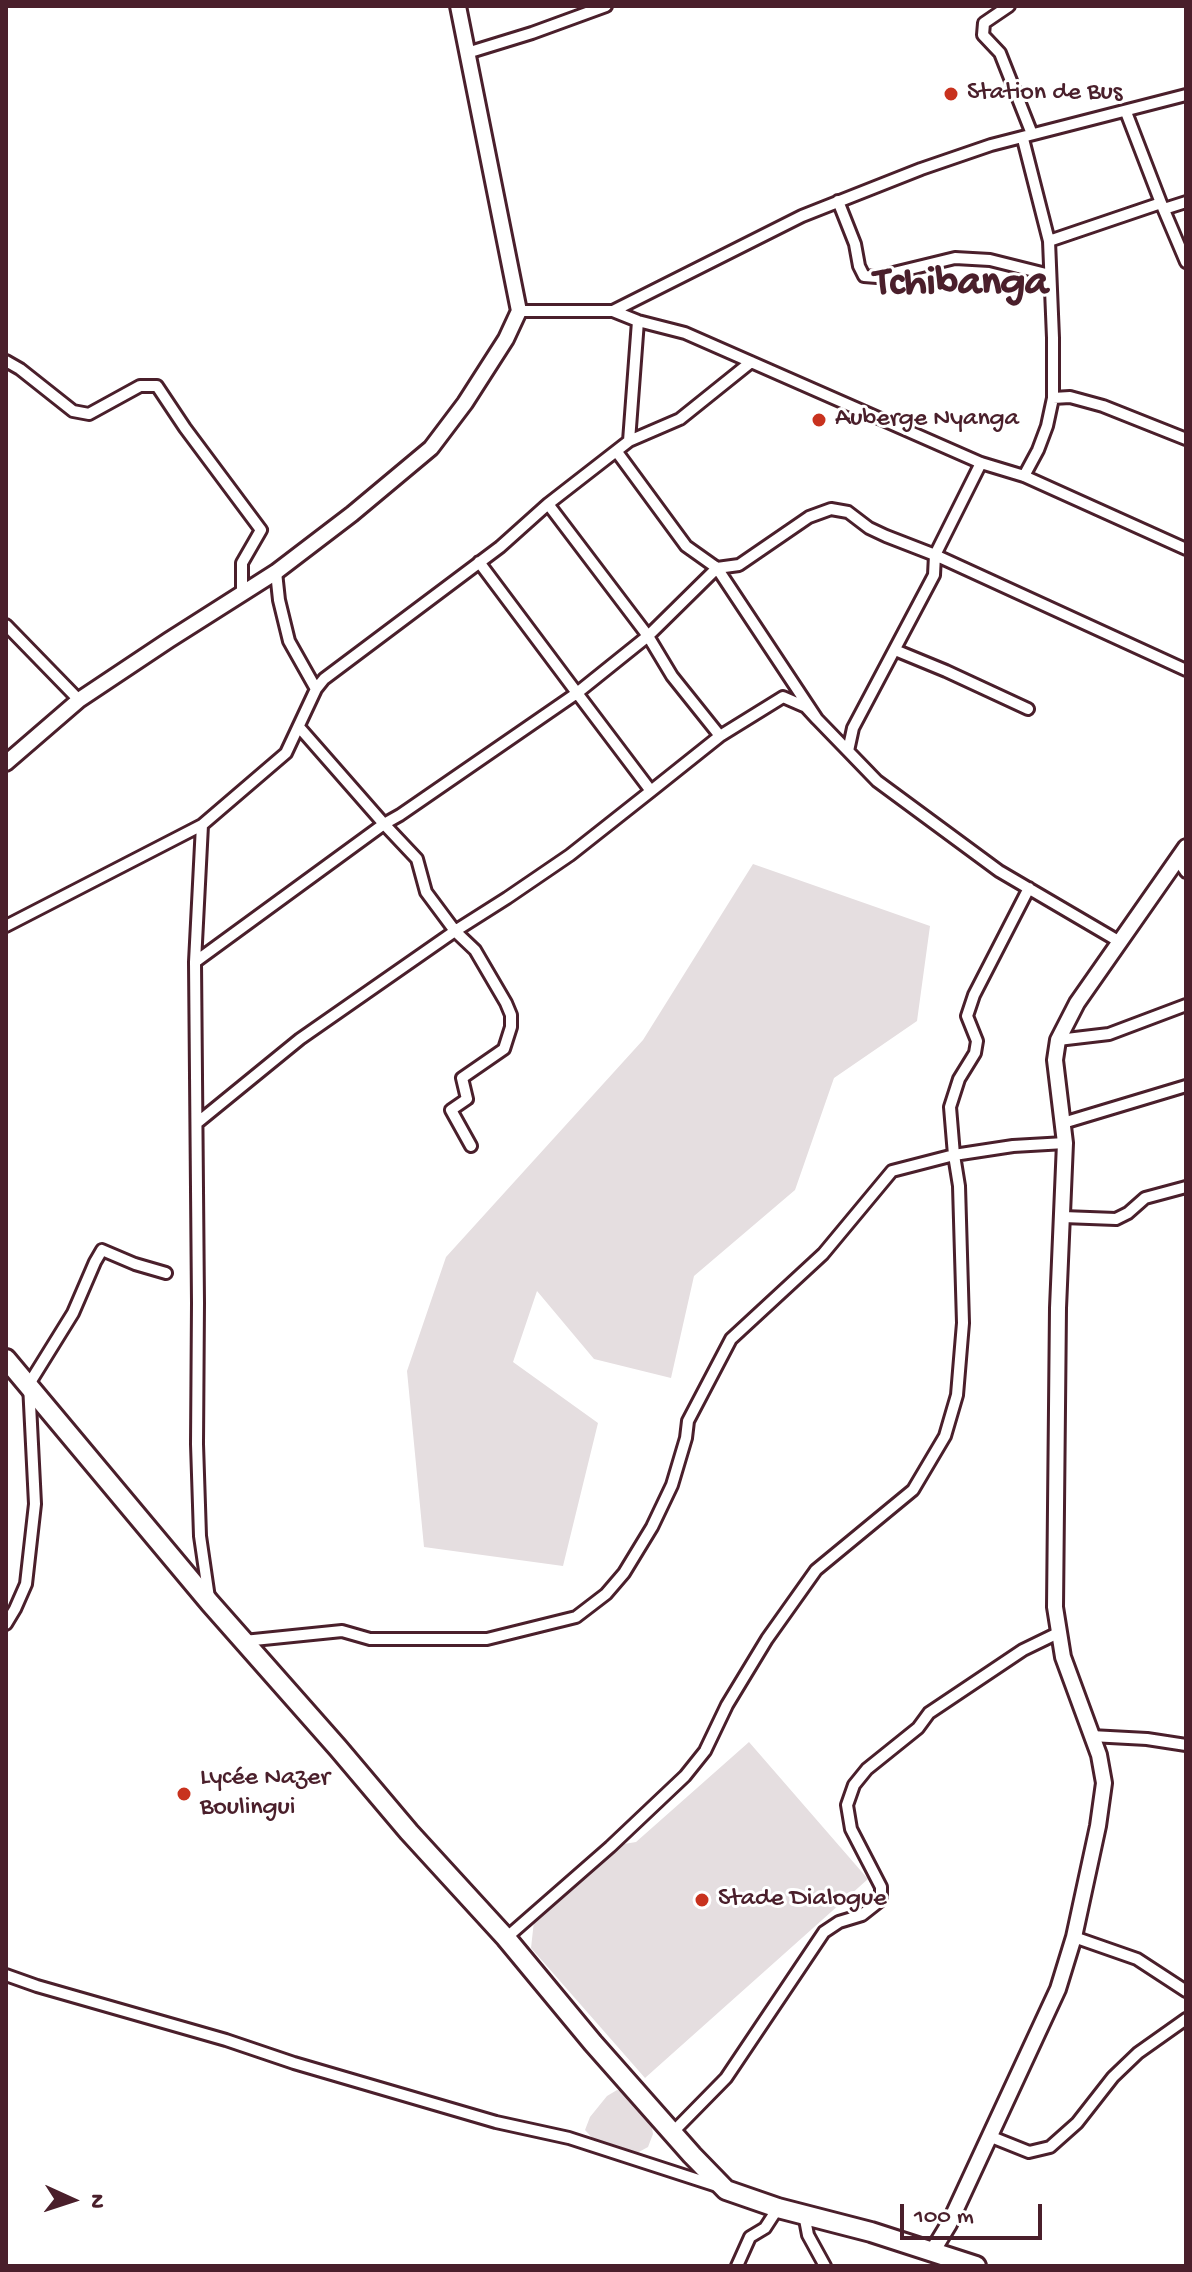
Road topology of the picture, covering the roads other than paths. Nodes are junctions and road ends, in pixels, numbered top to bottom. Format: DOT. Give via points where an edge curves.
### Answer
graph roads {
  1 [pos="458,6"];
  2 [pos="606,6"];
  3 [pos="1009,6"];
  4 [pos="467,53"];
  5 [pos="1186,95"];
  6 [pos="1126,112"];
  7 [pos="1028,136"];
  8 [pos="838,201"];
  9 [pos="1186,202"];
  10 [pos="1162,206"];
  11 [pos="1049,241"];
  12 [pos="1186,262"];
  13 [pos="1050,275"];
  14 [pos="519,311"];
  15 [pos="613,311"];
  16 [pos="638,321"];
  17 [pos="6,361"];
  18 [pos="751,362"];
  19 [pos="1053,398"];
  20 [pos="1186,439"];
  21 [pos="629,441"];
  22 [pos="617,452"];
  23 [pos="981,463"];
  24 [pos="1024,476"];
  25 [pos="548,504"];
  26 [pos="1186,549"];
  27 [pos="935,555"];
  28 [pos="479,562"];
  29 [pos="717,568"];
  30 [pos="276,572"];
  31 [pos="242,594"];
  32 [pos="6,625"];
  33 [pos="648,636"];
  34 [pos="895,650"];
  35 [pos="1186,670"];
  36 [pos="316,689"];
  37 [pos="577,693"];
  38 [pos="79,700"];
  39 [pos="1028,709"];
  40 [pos="817,719"];
  41 [pos="299,727"];
  42 [pos="720,736"];
  43 [pos="848,751"];
  44 [pos="6,763"];
  45 [pos="651,791"];
  46 [pos="384,824"];
  47 [pos="202,825"];
  48 [pos="1183,859"];
  49 [pos="1029,888"];
  50 [pos="6,926"];
  51 [pos="455,931"];
  52 [pos="1120,942"];
  53 [pos="195,962"];
  54 [pos="1186,1005"];
  55 [pos="1058,1040"];
  56 [pos="1186,1086"];
  57 [pos="197,1123"];
  58 [pos="1063,1123"];
  59 [pos="1065,1143"];
  60 [pos="471,1146"];
  61 [pos="954,1155"];
  62 [pos="1186,1187"];
  63 [pos="1063,1217"];
  64 [pos="166,1273"];
  65 [pos="6,1359"];
  66 [pos="29,1384"];
  67 [pos="210,1603"];
  68 [pos="6,1624"];
  69 [pos="1058,1633"];
  70 [pos="244,1641"];
  71 [pos="1091,1736"];
  72 [pos="1186,1745"];
  73 [pos="1074,1937"];
  74 [pos="506,1938"];
  75 [pos="6,1975"];
  76 [pos="1186,1991"];
  77 [pos="1186,2019"];
  78 [pos="673,2132"];
  79 [pos="989,2136"];
  80 [pos="726,2190"];
  81 [pos="778,2208"];
  82 [pos="804,2214"];
  83 [pos="932,2252"];
  84 [pos="737,2266"];
  85 [pos="825,2266"];
  86 [pos="976,2266"];
  1 -- 4 [label="main road"];
  2 -- 4 [label="street"];
  3 -- 7 [label="street" via="984,23 983,35 1000,53"];
  4 -- 14 [label="main road"];
  5 -- 6 [label="street"];
  6 -- 7 [label="street"];
  6 -- 10 [label="street"];
  7 -- 8 [label="street"];
  7 -- 11 [label="street"];
  8 -- 13 [label="street" via="864,276 955,258 990,260"];
  8 -- 15 [label="street"];
  9 -- 10 [label="street"];
  10 -- 11 [label="street"];
  10 -- 12 [label="street"];
  11 -- 13 [label="street"];
  13 -- 19 [label="street"];
  14 -- 15 [label="street"];
  14 -- 30 [label="main road" via="465,403 431,448"];
  15 -- 16 [label="street"];
  16 -- 18 [label="street" via="685,333"];
  16 -- 21 [label="street"];
  17 -- 31 [label="street" via="73,411 89,414 140,386 157,386 261,530 242,563"];
  18 -- 21 [label="street" via="680,419"];
  18 -- 23 [label="street"];
  19 -- 20 [label="street" via="1103,406"];
  19 -- 24 [label="street" via="1043,438"];
  21 -- 22 [label="street"];
  22 -- 25 [label="street"];
  22 -- 29 [label="street" via="686,546"];
  23 -- 24 [label="street"];
  23 -- 27 [label="street"];
  24 -- 26 [label="street"];
  25 -- 28 [label="street"];
  25 -- 33 [label="street"];
  27 -- 29 [label="street" via="869,528 848,512 831,509 809,517 739,565"];
  27 -- 34 [label="street" via="934,575"];
  27 -- 35 [label="street"];
  28 -- 36 [label="street"];
  28 -- 37 [label="street"];
  29 -- 33 [label="street"];
  29 -- 40 [label="street"];
  30 -- 31 [label="main road"];
  30 -- 36 [label="street" via="289,641"];
  31 -- 38 [label="main road"];
  32 -- 38 [label="street"];
  33 -- 37 [label="street"];
  33 -- 42 [label="street"];
  34 -- 39 [label="street"];
  34 -- 43 [label="street" via="853,728"];
  36 -- 41 [label="street"];
  37 -- 45 [label="street"];
  37 -- 46 [label="street"];
  38 -- 44 [label="main road"];
  40 -- 42 [label="street" via="806,707 783,697"];
  40 -- 43 [label="street"];
  41 -- 46 [label="street"];
  41 -- 47 [label="street" via="286,753"];
  42 -- 45 [label="street"];
  43 -- 49 [label="street" via="899,798"];
  45 -- 51 [label="street" via="570,855"];
  46 -- 51 [label="street" via="417,859 426,892"];
  46 -- 53 [label="street"];
  47 -- 50 [label="street"];
  47 -- 53 [label="street"];
  48 -- 52 [label="main road"];
  49 -- 52 [label="street"];
  49 -- 61 [label="street" via="967,1016 977,1041 950,1107"];
  51 -- 57 [label="street" via="300,1039"];
  51 -- 60 [label="street" via="475,950 511,1015 504,1049 462,1078 467,1099 451,1110"];
  52 -- 55 [label="main road"];
  53 -- 57 [label="street"];
  54 -- 55 [label="street" via="1109,1034"];
  55 -- 58 [label="main road" via="1055,1060"];
  56 -- 58 [label="street"];
  57 -- 67 [label="street" via="197,1460"];
  58 -- 59 [label="main road"];
  59 -- 61 [label="street"];
  59 -- 63 [label="main road"];
  61 -- 70 [label="street" via="892,1171 823,1254 731,1339 688,1421 672,1485 652,1527 624,1573 576,1617 487,1639 370,1639 342,1631"];
  61 -- 74 [label="street" via="963,1323 957,1395 945,1436 913,1490 816,1570 767,1639 705,1751 685,1776"];
  62 -- 63 [label="street" via="1145,1198 1116,1219"];
  63 -- 69 [label="main road" via="1055,1511"];
  64 -- 66 [label="street" via="102,1250 73,1313"];
  65 -- 66 [label="highway"];
  66 -- 67 [label="highway"];
  66 -- 68 [label="street" via="35,1504 26,1584"];
  67 -- 70 [label="highway"];
  69 -- 71 [label="main road"];
  69 -- 78 [label="street" via="938,1706 854,1785 847,1805 851,1829 881,1887 881,1900 824,1932 726,2078"];
  70 -- 74 [label="highway"];
  71 -- 72 [label="street"];
  71 -- 73 [label="main road" via="1104,1783"];
  73 -- 76 [label="street" via="1137,1959"];
  73 -- 79 [label="main road" via="1058,1989"];
  74 -- 78 [label="highway"];
  75 -- 80 [label="street" via="496,2122 569,2138"];
  77 -- 79 [label="street" via="1138,2053 1050,2147 1029,2152"];
  78 -- 80 [label="highway"];
  79 -- 83 [label="main road"];
  80 -- 81 [label="highway"];
  81 -- 82 [label="highway"];
  81 -- 84 [label="street" via="765,2228 750,2237"];
  82 -- 83 [label="highway"];
  82 -- 85 [label="street" via="808,2235"];
  83 -- 86 [label="highway"];
}
